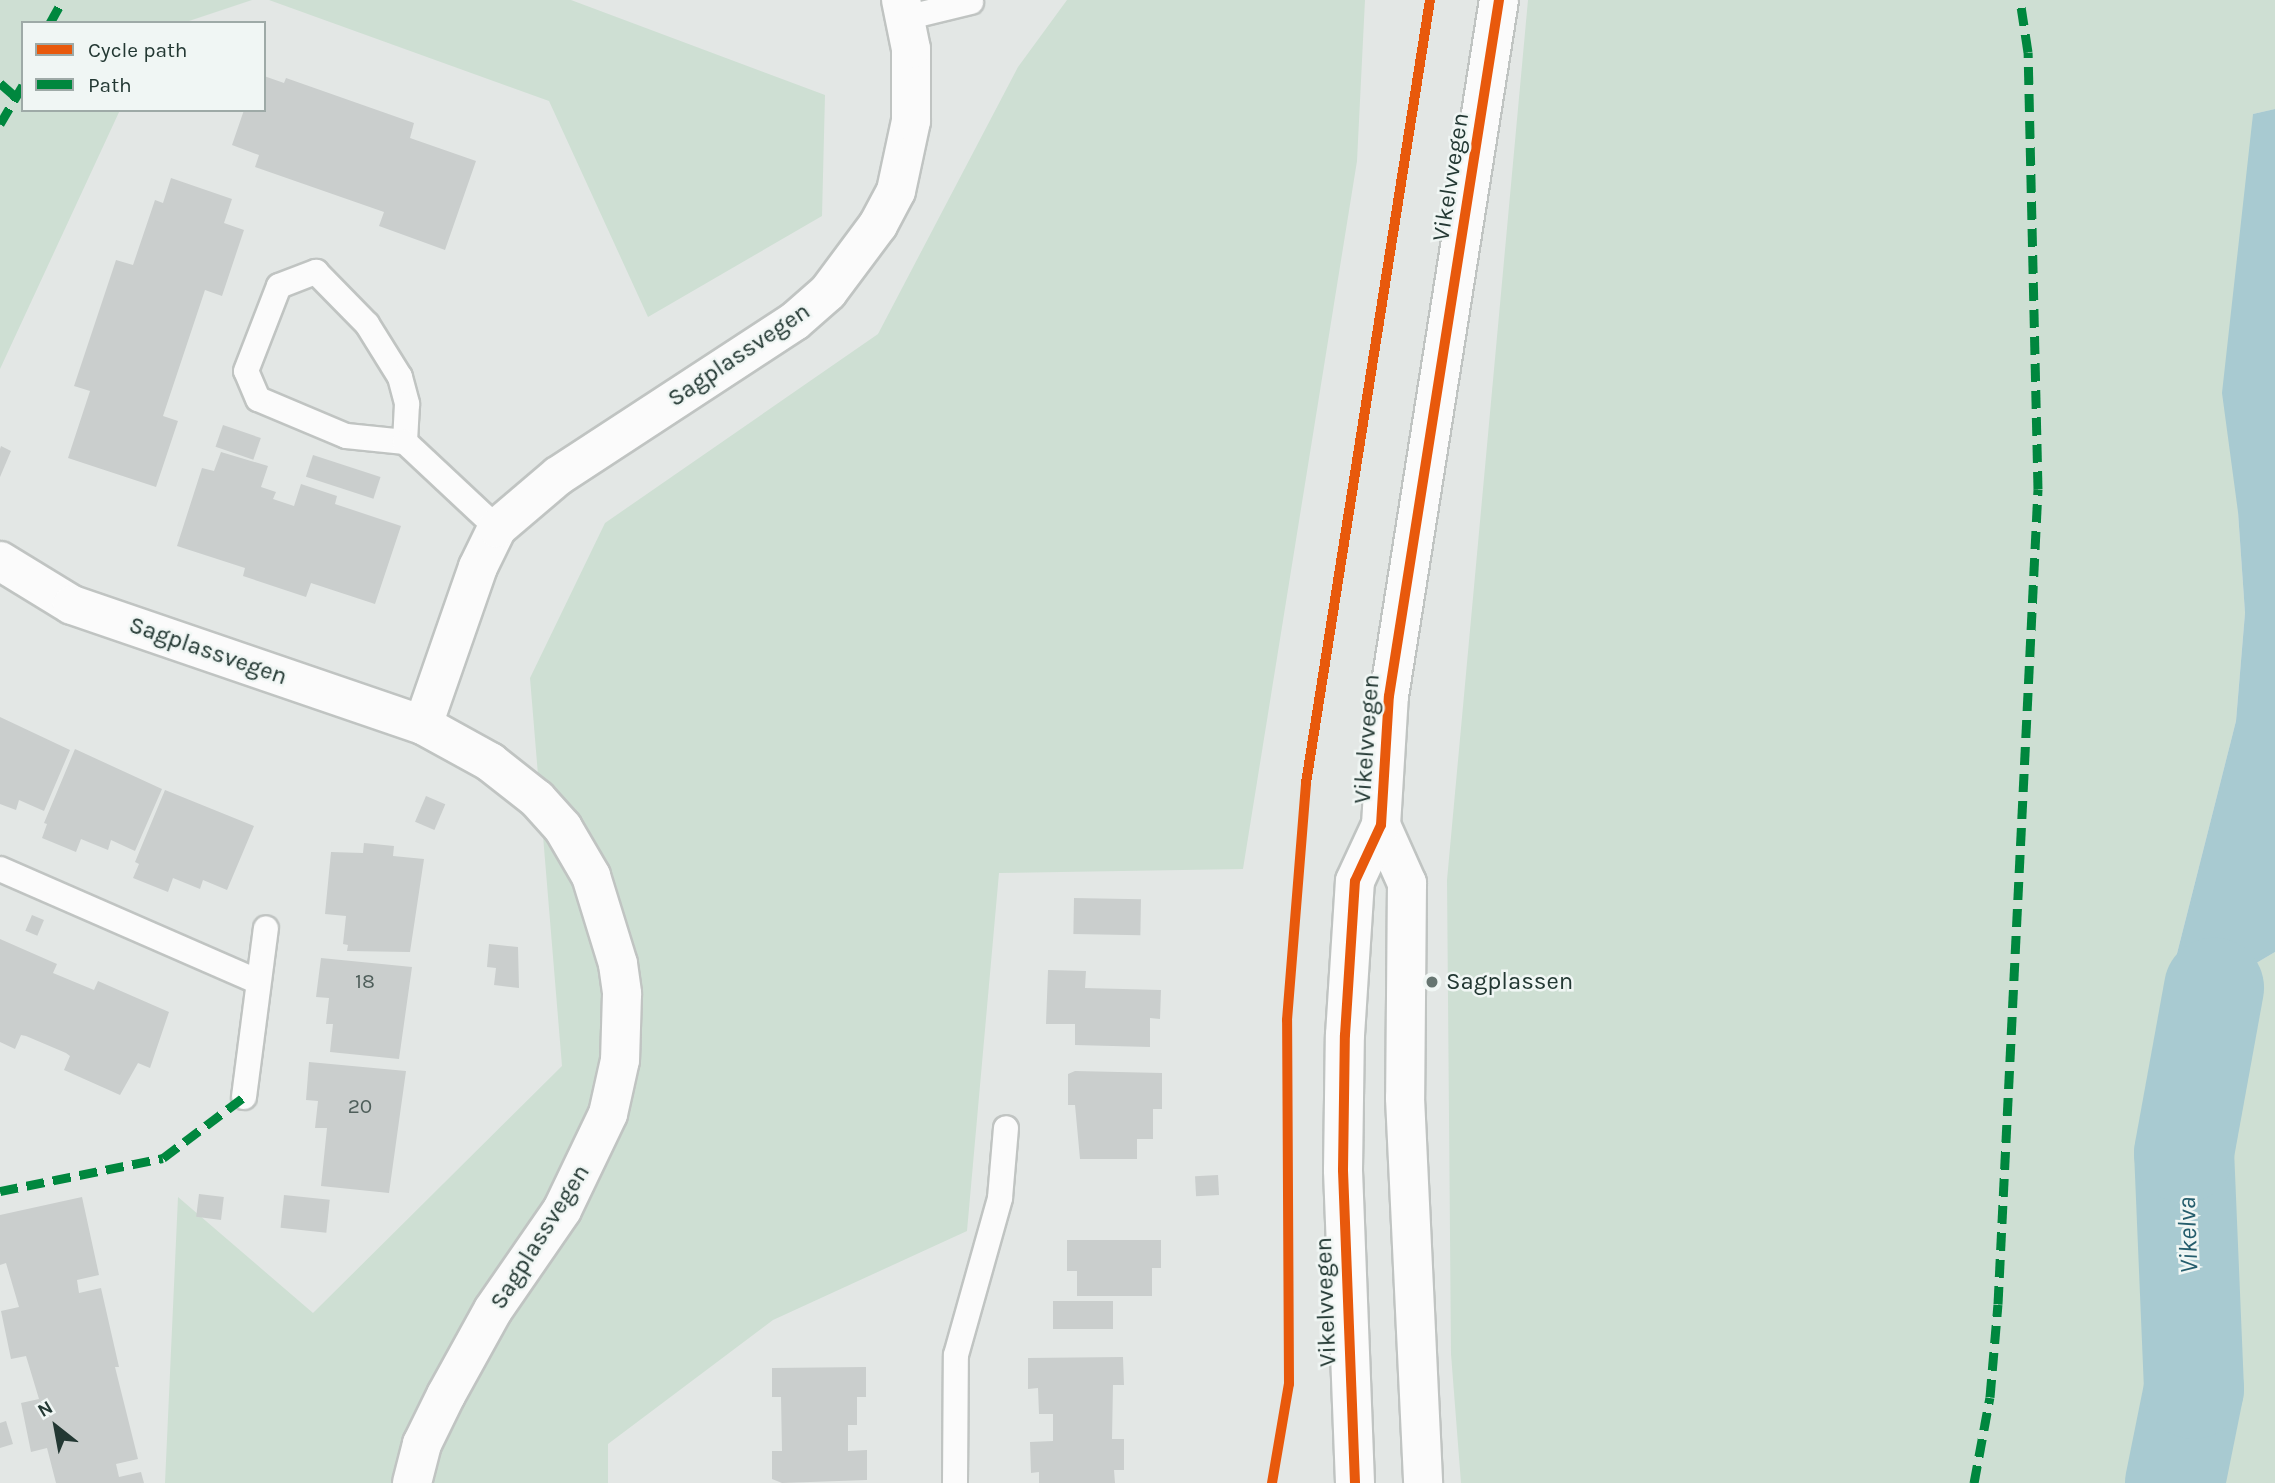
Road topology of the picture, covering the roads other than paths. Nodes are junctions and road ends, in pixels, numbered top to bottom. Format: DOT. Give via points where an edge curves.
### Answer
graph roads {
  1 [pos="1499,0"];
  2 [pos="971,2"];
  3 [pos="903,9"];
  4 [pos="405,442"];
  5 [pos="497,528"];
  6 [pos="0,561"];
  7 [pos="423,725"];
  8 [pos="1381,825"];
  9 [pos="0,869"];
  10 [pos="266,928"];
  11 [pos="256,981"];
  12 [pos="244,1097"];
  13 [pos="1006,1128"];
  14 [pos="412,1483"];
  15 [pos="955,1483"];
  16 [pos="1355,1483"];
  17 [pos="1423,1483"];
  1 -- 8 [label="street, Vikelvvegen" via="1389,696"];
  2 -- 3 [label="lane"];
  3 -- 5 [label="street, Sagplassvegen" via="911,49 911,121 896,191 878,225 828,292 795,321 698,389 647,416 558,475"];
  4 -- 4 [label="lane" via="407,404 400,377 367,324 316,272 279,286 246,371 257,399 346,436"];
  4 -- 5 [label="lane"];
  5 -- 7 [label="street, Sagplassvegen" via="478,567"];
  6 -- 7 [label="street, Sagplassvegen" via="72,605"];
  7 -- 14 [label="street, Sagplassvegen" via="499,768 563,828 591,876 622,994 620,1060 597,1144 562,1210 494,1310 446,1395 422,1444"];
  8 -- 16 [label="street, Vikelvvegen" via="1355,881 1345,1035 1345,1277"];
  8 -- 17 [label="street, Vikelvvegen" via="1407,883 1405,1098"];
  9 -- 11 [label="lane"];
  10 -- 11 [label="lane"];
  11 -- 12 [label="lane"];
  13 -- 15 [label="lane" via="1000,1198 956,1355"];
}
